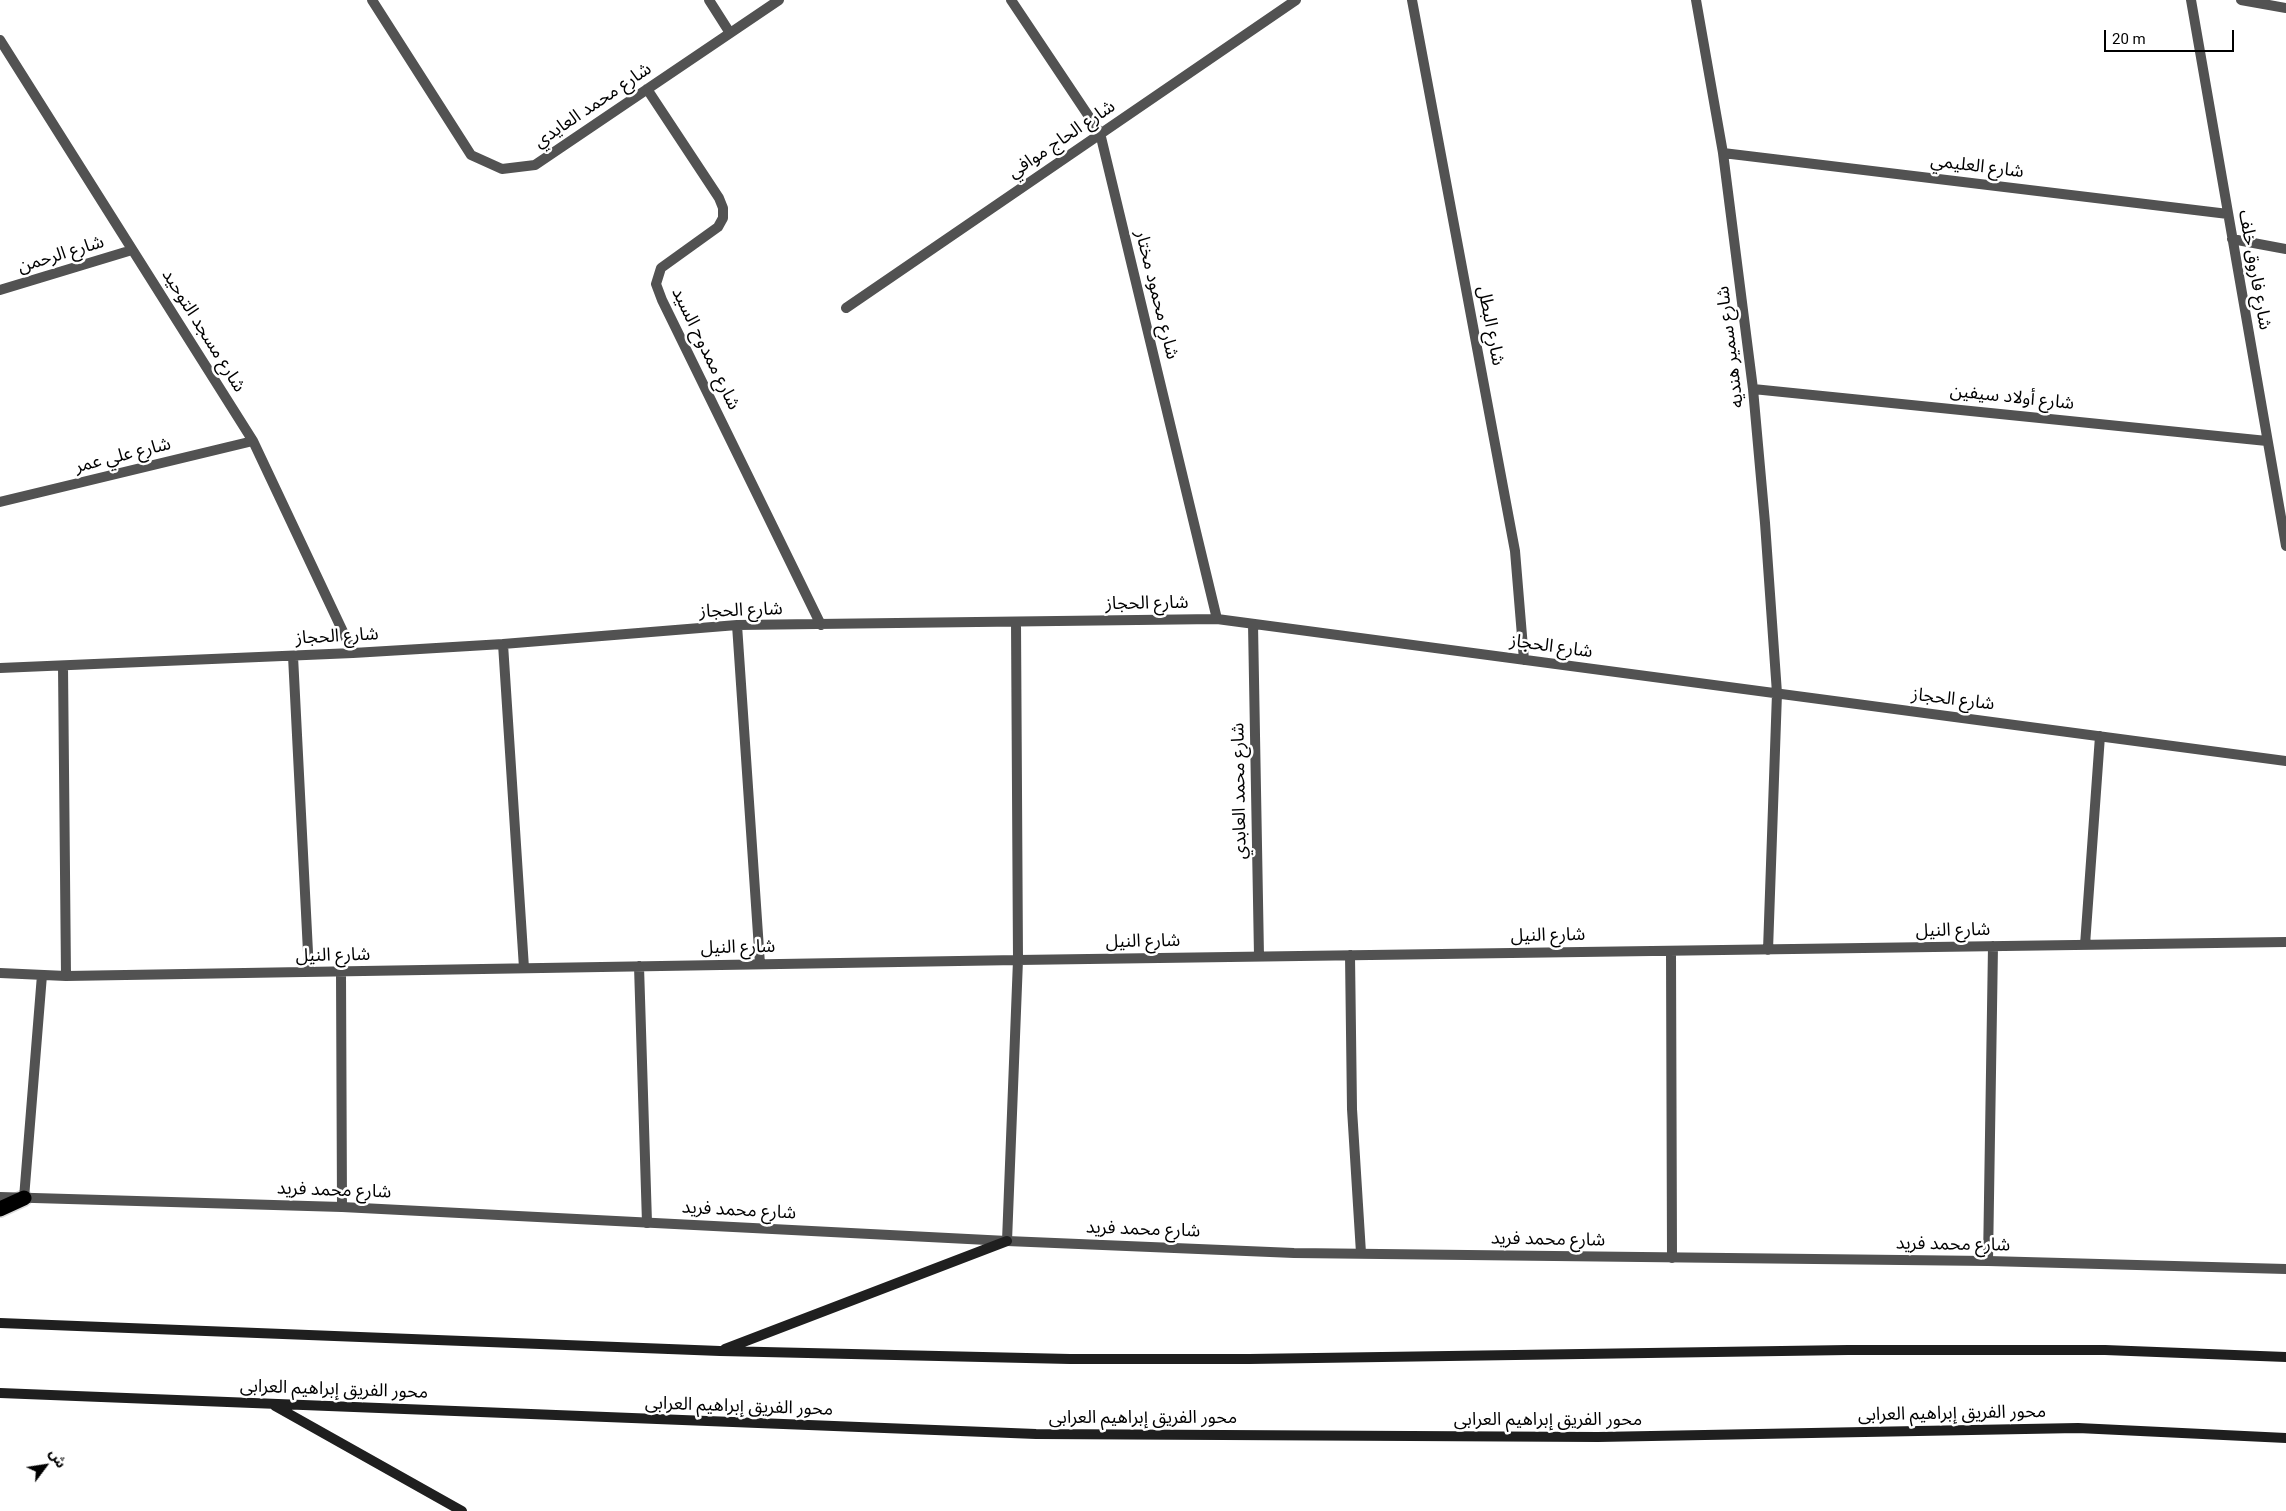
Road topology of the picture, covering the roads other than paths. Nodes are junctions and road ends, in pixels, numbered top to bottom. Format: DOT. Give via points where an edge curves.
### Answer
graph roads {
  1 [pos="372,0"];
  2 [pos="709,0"];
  3 [pos="779,0"];
  4 [pos="1011,0"];
  5 [pos="1296,0"];
  6 [pos="1412,0"];
  7 [pos="1696,0"];
  8 [pos="2191,0"];
  9 [pos="2241,0"];
  10 [pos="2286,8"];
  11 [pos="730,33"];
  12 [pos="0,40"];
  13 [pos="647,89"];
  14 [pos="1100,134"];
  15 [pos="1723,153"];
  16 [pos="2228,214"];
  17 [pos="2232,239"];
  18 [pos="2286,249"];
  19 [pos="132,250"];
  20 [pos="0,290"];
  21 [pos="846,308"];
  22 [pos="1753,389"];
  23 [pos="253,441"];
  24 [pos="2267,441"];
  25 [pos="0,502"];
  26 [pos="2286,544"];
  27 [pos="1217,619"];
  28 [pos="1016,622"];
  29 [pos="1253,624"];
  30 [pos="738,625"];
  31 [pos="821,625"];
  32 [pos="503,644"];
  33 [pos="353,653"];
  34 [pos="293,656"];
  35 [pos="1524,660"];
  36 [pos="63,666"];
  37 [pos="0,668"];
  38 [pos="1777,694"];
  39 [pos="2100,736"];
  40 [pos="2286,761"];
  41 [pos="2286,942"];
  42 [pos="2085,945"];
  43 [pos="1993,946"];
  44 [pos="1768,950"];
  45 [pos="1671,951"];
  46 [pos="1350,955"];
  47 [pos="1259,956"];
  48 [pos="1018,960"];
  49 [pos="760,964"];
  50 [pos="639,966"];
  51 [pos="524,968"];
  52 [pos="309,972"];
  53 [pos="341,972"];
  54 [pos="0,974"];
  55 [pos="42,975"];
  56 [pos="66,976"];
  57 [pos="0,1197"];
  58 [pos="24,1198"];
  59 [pos="342,1207"];
  60 [pos="0,1209"];
  61 [pos="648,1223"];
  62 [pos="1007,1241"];
  63 [pos="1361,1254"];
  64 [pos="1672,1258"];
  65 [pos="1988,1261"];
  66 [pos="2286,1269"];
  67 [pos="0,1323"];
  68 [pos="720,1351"];
  69 [pos="2286,1356"];
  70 [pos="0,1393"];
  71 [pos="272,1404"];
  72 [pos="2286,1438"];
  73 [pos="462,1511"];
  1 -- 13 [label="street, شارع محمد العايدي" via="471,155 502,169 535,165"];
  2 -- 11 [label="street"];
  3 -- 11 [label="street, شارع محمد العايدي"];
  4 -- 14 [label="street, شارع محمود مختار"];
  5 -- 14 [label="street, شارع الحاج موافي"];
  6 -- 35 [label="street, شارع البطل" via="1515,551"];
  7 -- 15 [label="street, شارع سمير هنديه"];
  8 -- 16 [label="street, شارع فاروق خلف"];
  9 -- 10 [label="street"];
  11 -- 13 [label="street, شارع محمد العايدي"];
  12 -- 19 [label="street, شارع مسجد التوحيد"];
  13 -- 31 [label="street, شارع ممدوح السيد" via="723,208 723,218 718,227 661,268 656,284"];
  14 -- 21 [label="street, شارع الحاج موافي"];
  14 -- 27 [label="street, شارع محمود مختار"];
  15 -- 16 [label="street, شارع العليمي"];
  15 -- 22 [label="street, شارع سمير هنديه"];
  16 -- 17 [label="street, شارع فاروق خلف"];
  17 -- 18 [label="street"];
  17 -- 24 [label="street, شارع فاروق خلف"];
  19 -- 20 [label="street, شارع الرحمن"];
  19 -- 23 [label="street, شارع مسجد التوحيد"];
  22 -- 24 [label="street, شارع أولاد سيفين"];
  22 -- 38 [label="street, شارع سمير هنديه"];
  23 -- 25 [label="street, شارع علي عمر"];
  23 -- 33 [label="street, شارع مسجد التوحيد"];
  24 -- 26 [label="street, شارع فاروق خلف"];
  27 -- 28 [label="street, شارع الحجاز"];
  27 -- 29 [label="street, شارع الحجاز"];
  28 -- 31 [label="street, شارع الحجاز"];
  28 -- 48 [label="street"];
  29 -- 35 [label="street, شارع الحجاز"];
  29 -- 47 [label="street, شارع محمد العابدي"];
  30 -- 31 [label="street, شارع الحجاز"];
  30 -- 32 [label="street, شارع الحجاز"];
  30 -- 49 [label="street"];
  32 -- 33 [label="street, شارع الحجاز"];
  32 -- 51 [label="street"];
  33 -- 34 [label="street, شارع الحجاز"];
  34 -- 36 [label="street, شارع الحجاز"];
  34 -- 52 [label="street"];
  35 -- 38 [label="street, شارع الحجاز"];
  36 -- 37 [label="street, شارع الحجاز"];
  36 -- 56 [label="street"];
  38 -- 39 [label="street, شارع الحجاز"];
  38 -- 44 [label="street, شارع سمير هنديه"];
  39 -- 40 [label="street, شارع الحجاز"];
  39 -- 42 [label="street"];
  41 -- 42 [label="street, شارع النيل"];
  42 -- 43 [label="street, شارع النيل"];
  43 -- 44 [label="street, شارع النيل"];
  43 -- 65 [label="street"];
  44 -- 45 [label="street, شارع النيل"];
  45 -- 46 [label="street, شارع النيل"];
  45 -- 64 [label="street"];
  46 -- 47 [label="street, شارع النيل"];
  46 -- 63 [label="street" via="1352,1109"];
  47 -- 48 [label="street, شارع النيل"];
  48 -- 49 [label="street, شارع النيل"];
  48 -- 62 [label="street"];
  49 -- 50 [label="street, شارع النيل"];
  50 -- 51 [label="street, شارع النيل"];
  50 -- 61 [label="street"];
  51 -- 53 [label="street, شارع النيل"];
  52 -- 53 [label="street, شارع النيل"];
  52 -- 56 [label="street, شارع النيل"];
  53 -- 59 [label="street"];
  54 -- 55 [label="street, شارع النيل"];
  55 -- 56 [label="street, شارع النيل"];
  55 -- 58 [label="street"];
  57 -- 58 [label="street, شارع محمد فريد"];
  58 -- 59 [label="street, شارع محمد فريد"];
  58 -- 60 [label="highway"];
  59 -- 61 [label="street, شارع محمد فريد"];
  61 -- 62 [label="street, شارع محمد فريد"];
  62 -- 63 [label="street, شارع محمد فريد"];
  62 -- 68 [label="main road"];
  63 -- 64 [label="street, شارع محمد فريد"];
  64 -- 65 [label="street, شارع محمد فريد"];
  65 -- 66 [label="street, شارع محمد فريد"];
  67 -- 68 [label="main road"];
  68 -- 69 [label="main road" via="1070,1359 1848,1350 2105,1350"];
  70 -- 71 [label="main road, محور الفريق إبراهيم العرابى"];
  71 -- 72 [label="main road, محور الفريق إبراهيم العرابى" via="1036,1434 1598,1437 2078,1428"];
  71 -- 73 [label="main road"];
}
